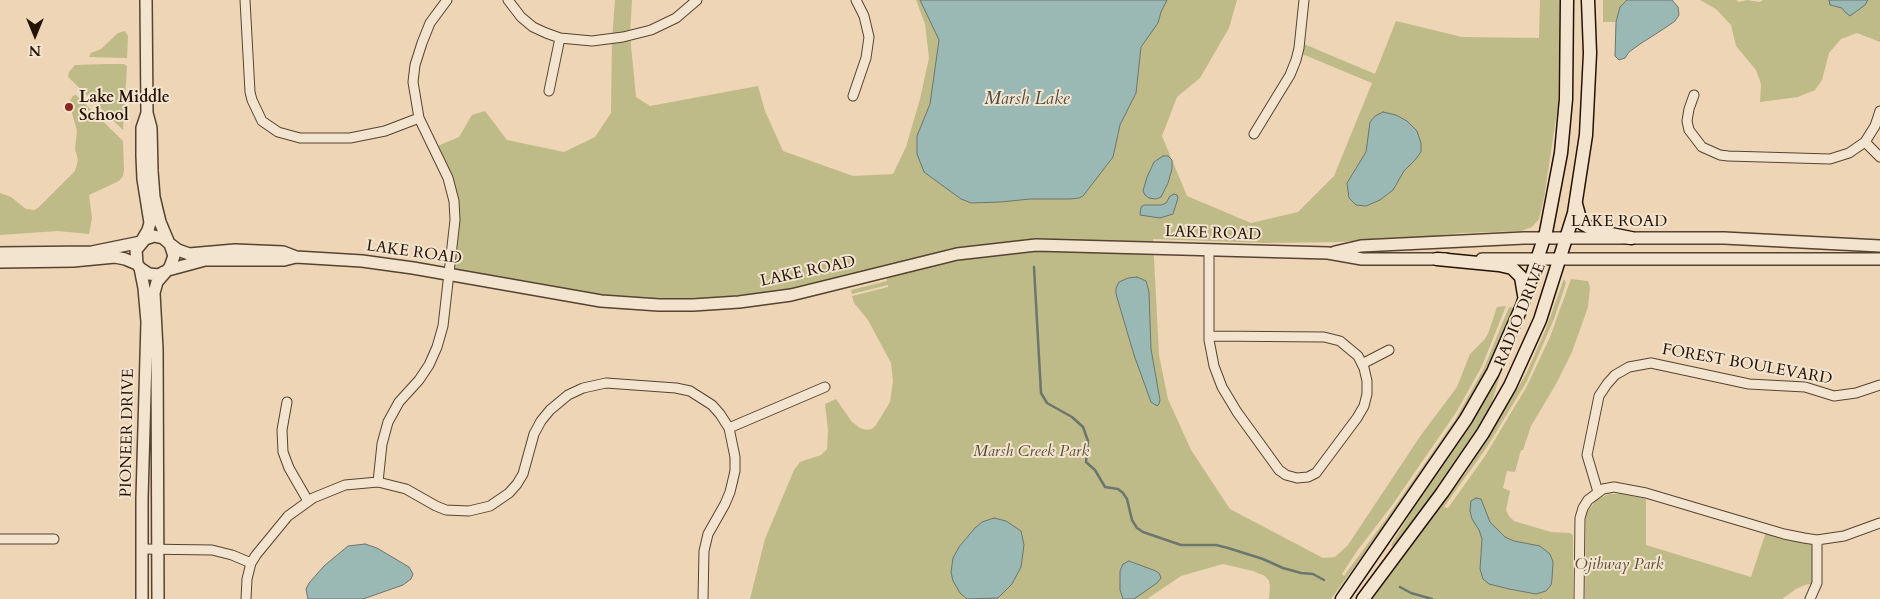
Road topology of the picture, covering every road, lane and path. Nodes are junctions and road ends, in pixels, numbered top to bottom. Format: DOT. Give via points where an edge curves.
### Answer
graph roads {
  1 [pos="146,0"];
  2 [pos="246,0"];
  3 [pos="447,0"];
  4 [pos="508,0"];
  5 [pos="698,0"];
  6 [pos="856,0"];
  7 [pos="1304,0"];
  8 [pos="1568,0"];
  9 [pos="1588,0"];
  10 [pos="560,38"];
  11 [pos="549,91"];
  12 [pos="1694,95"];
  13 [pos="852,96"];
  14 [pos="1880,111"];
  15 [pos="146,113"];
  16 [pos="419,118"];
  17 [pos="1254,134"];
  18 [pos="1865,142"];
  19 [pos="1880,157"];
  20 [pos="1576,202"];
  21 [pos="1544,238"];
  22 [pos="1566,238"];
  23 [pos="1631,238"];
  24 [pos="141,242"];
  25 [pos="169,243"];
  26 [pos="1880,246"];
  27 [pos="1209,250"];
  28 [pos="0,252"];
  29 [pos="1328,254"];
  30 [pos="296,257"];
  31 [pos="1538,258"];
  32 [pos="1561,258"];
  33 [pos="1437,259"];
  34 [pos="1880,259"];
  35 [pos="0,262"];
  36 [pos="138,266"];
  37 [pos="166,271"];
  38 [pos="449,274"];
  39 [pos="1522,306"];
  40 [pos="1209,336"];
  41 [pos="1389,350"];
  42 [pos="1362,364"];
  43 [pos="1880,385"];
  44 [pos="825,387"];
  45 [pos="287,402"];
  46 [pos="729,428"];
  47 [pos="378,482"];
  48 [pos="1598,492"];
  49 [pos="308,501"];
  50 [pos="1880,523"];
  51 [pos="0,538"];
  52 [pos="54,539"];
  53 [pos="1817,540"];
  54 [pos="142,549"];
  55 [pos="157,549"];
  56 [pos="252,563"];
  57 [pos="142,599"];
  58 [pos="158,599"];
  59 [pos="246,599"];
  60 [pos="702,599"];
  61 [pos="1342,599"];
  62 [pos="1363,599"];
  63 [pos="1579,599"];
  64 [pos="1810,599"];
  1 -- 15 [label="street"];
  2 -- 16 [label="street" via="250,92 262,121 278,132 300,138 350,138 375,134"];
  3 -- 16 [label="street" via="430,23 415,65 413,82"];
  4 -- 10 [label="street" via="533,26"];
  5 -- 10 [label="street" via="676,18 651,30 607,40"];
  6 -- 13 [label="street" via="869,37 866,58"];
  7 -- 17 [label="street" via="1296,60"];
  8 -- 21 [label="main road, RADIO DRIVE" via="1564,126 1559,170"];
  9 -- 20 [label="main road, RADIO DRIVE" via="1590,53 1586,135"];
  10 -- 11 [label="street"];
  12 -- 18 [label="street" via="1687,121 1689,130 1702,146 1720,155 1830,158 1850,153"];
  14 -- 18 [label="street"];
  15 -- 24 [label="street" via="142,128 143,168 150,223"];
  15 -- 25 [label="street" via="152,128 154,197"];
  16 -- 38 [label="street" via="448,178 454,201"];
  18 -- 19 [label="street"];
  20 -- 22 [label="main road, RADIO DRIVE"];
  20 -- 23 [label="main road" via="1584,224 1596,231"];
  21 -- 22 [label="street, LAKE ROAD"];
  21 -- 29 [label="street, LAKE ROAD" via="1361,246"];
  21 -- 31 [label="main road, RADIO DRIVE"];
  22 -- 23 [label="street, LAKE ROAD"];
  22 -- 32 [label="main road, RADIO DRIVE"];
  23 -- 26 [label="street, LAKE ROAD" via="1742,238"];
  24 -- 25 [label="street" via="154,236"];
  24 -- 28 [label="street" via="92,252"];
  24 -- 36 [label="street" via="135,254"];
  25 -- 30 [label="street, LAKE ROAD" via="189,254 247,250 283,252"];
  25 -- 37 [label="street" via="174,256"];
  27 -- 29 [label="street, LAKE ROAD"];
  27 -- 38 [label="street, LAKE ROAD" via="1064,245 1010,247 932,260 791,295 693,305 601,301"];
  27 -- 40 [label="street"];
  29 -- 33 [label="street, LAKE ROAD" via="1362,259"];
  30 -- 37 [label="street, LAKE ROAD" via="284,260 205,260"];
  30 -- 38 [label="street, LAKE ROAD"];
  31 -- 32 [label="street, LAKE ROAD"];
  31 -- 33 [label="street, LAKE ROAD"];
  31 -- 39 [label="main road, RADIO DRIVE"];
  32 -- 34 [label="street, LAKE ROAD"];
  32 -- 62 [label="main road, RADIO DRIVE" via="1526,353 1492,417 1463,463"];
  33 -- 39 [label="main road" via="1514,269 1523,282"];
  35 -- 36 [label="street" via="115,257"];
  36 -- 37 [label="street" via="154,275"];
  36 -- 54 [label="street, PIONEER DRIVE" via="144,287 147,322"];
  37 -- 55 [label="street, PIONEER DRIVE" via="157,282 154,294"];
  38 -- 47 [label="street" via="438,348 425,372 399,402 390,418 382,440"];
  39 -- 61 [label="main road, RADIO DRIVE" via="1493,372 1466,419"];
  40 -- 42 [label="street" via="1329,338 1348,346"];
  40 -- 42 [label="street" via="1215,370 1228,399 1277,469 1294,478 1308,477 1319,470 1360,414 1367,391"];
  41 -- 42 [label="street"];
  43 -- 48 [label="street, FOREST BOULEVARD" via="1834,396 1805,387 1749,384 1651,363 1629,367 1615,375 1599,396 1587,455"];
  44 -- 46 [label="street"];
  45 -- 49 [label="street" via="283,452"];
  46 -- 47 [label="street" via="712,405 690,391 606,383 568,395 550,410 534,434 517,484 490,506 469,511 446,510 406,489"];
  46 -- 60 [label="street" via="735,471 725,504 708,534"];
  47 -- 49 [label="street" via="345,485"];
  48 -- 53 [label="street" via="1614,487 1629,489 1784,534"];
  48 -- 63 [label="street" via="1588,500 1580,518"];
  49 -- 56 [label="street" via="280,524"];
  50 -- 53 [label="street" via="1844,536"];
  51 -- 52 [label="street"];
  53 -- 64 [label="street" via="1817,583"];
  54 -- 55 [label="street"];
  54 -- 57 [label="street, PIONEER DRIVE"];
  55 -- 56 [label="street" via="212,550"];
  55 -- 58 [label="street, PIONEER DRIVE"];
  56 -- 59 [label="street" via="246,583"];
}
